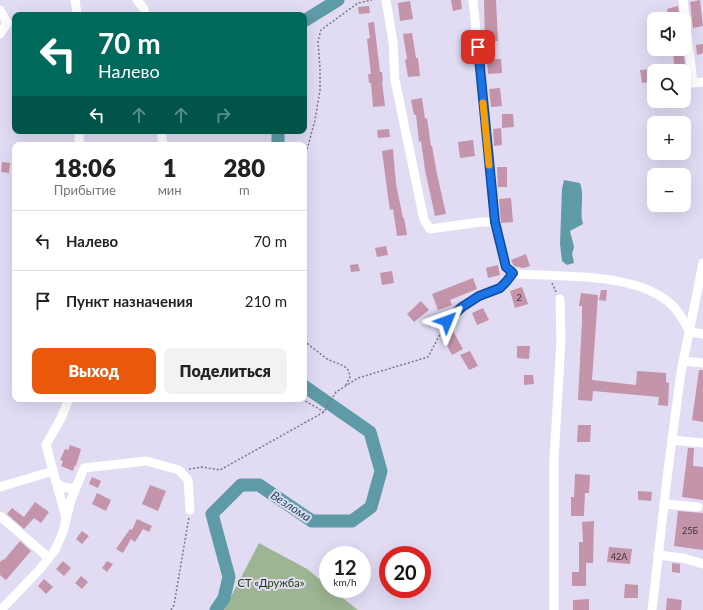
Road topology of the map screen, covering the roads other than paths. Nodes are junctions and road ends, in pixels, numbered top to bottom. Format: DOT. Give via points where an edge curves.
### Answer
graph roads {
  1 [pos="75,0"];
  2 [pos="137,0"];
  3 [pos="386,0"];
  4 [pos="473,0"];
  5 [pos="683,0"];
  6 [pos="0,10"];
  7 [pos="77,12"];
  8 [pos="144,12"];
  9 [pos="0,34"];
  10 [pos="703,82"];
  11 [pos="495,222"];
  12 [pos="703,263"];
  13 [pos="513,273"];
  14 [pos="560,299"];
  15 [pos="447,321"];
  16 [pos="690,332"];
  17 [pos="703,334"];
  18 [pos="683,362"];
  19 [pos="703,363"];
  20 [pos="68,402"];
  21 [pos="672,440"];
  22 [pos="703,443"];
  23 [pos="53,471"];
  24 [pos="56,482"];
  25 [pos="0,487"];
  26 [pos="76,487"];
  27 [pos="664,504"];
  28 [pos="698,507"];
  29 [pos="190,510"];
  30 [pos="0,516"];
  31 [pos="66,520"];
  32 [pos="658,555"];
  33 [pos="49,558"];
  34 [pos="703,564"];
  35 [pos="1,610"];
  36 [pos="554,610"];
  37 [pos="652,610"];
  1 -- 7 [label="street"];
  2 -- 8 [label="street"];
  3 -- 11 [label="street" via="396,80 424,220 430,229"];
  4 -- 11 [label="street"];
  5 -- 10 [label="street" via="693,83"];
  6 -- 9 [label="street" via="7,23"];
  11 -- 13 [label="street" via="504,261"];
  12 -- 16 [label="street"];
  13 -- 15 [label="street" via="500,288 479,296"];
  13 -- 16 [label="street" via="602,278 646,289 673,306"];
  14 -- 36 [label="street" via="561,340 554,458"];
  16 -- 17 [label="street"];
  16 -- 18 [label="street"];
  18 -- 19 [label="street"];
  18 -- 21 [label="street"];
  20 -- 23 [label="street" via="62,418 46,445"];
  21 -- 22 [label="street"];
  21 -- 27 [label="street"];
  23 -- 24 [label="street"];
  23 -- 25 [label="street"];
  24 -- 26 [label="street" via="61,487"];
  24 -- 31 [label="street"];
  26 -- 29 [label="street" via="84,468 146,461 179,470 188,480"];
  26 -- 31 [label="street"];
  27 -- 28 [label="street"];
  27 -- 32 [label="street"];
  30 -- 33 [label="street"];
  31 -- 33 [label="street" via="60,539"];
  32 -- 34 [label="street"];
  32 -- 37 [label="street"];
  33 -- 35 [label="street"];
}
